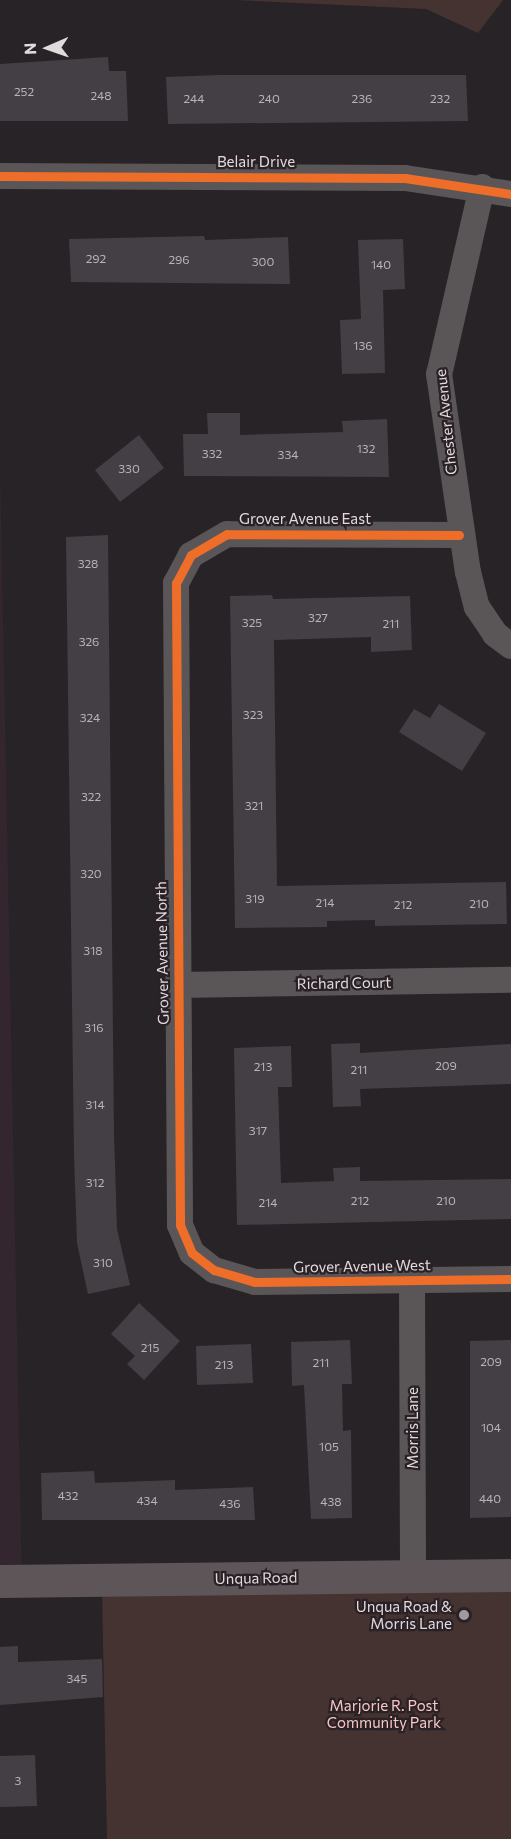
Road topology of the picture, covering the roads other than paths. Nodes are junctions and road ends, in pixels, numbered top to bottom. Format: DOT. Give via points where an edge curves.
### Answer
graph roads {
  1 [pos="0,176"];
  2 [pos="482,187"];
  3 [pos="511,194"];
  4 [pos="459,535"];
  5 [pos="173,620"];
  6 [pos="511,646"];
  7 [pos="511,980"];
  8 [pos="178,985"];
  9 [pos="214,1270"];
  10 [pos="511,1279"];
  11 [pos="412,1280"];
  12 [pos="511,1575"];
  13 [pos="413,1576"];
  14 [pos="0,1581"];
  1 -- 2 [label="street, Belair Drive" via="405,178"];
  2 -- 3 [label="street, Belair Drive"];
  2 -- 4 [label="street, Chester Avenue" via="439,363"];
  4 -- 5 [label="street, Grover Avenue East" via="227,534 190,555 176,583"];
  4 -- 6 [label="street, Chester Avenue" via="477,607 495,634"];
  5 -- 8 [label="street, Grover Avenue North"];
  7 -- 8 [label="street, Richard Court"];
  8 -- 9 [label="street, Grover Avenue North" via="180,1225 192,1253"];
  9 -- 11 [label="street, Grover Avenue West" via="255,1282"];
  10 -- 11 [label="street, Grover Avenue West"];
  11 -- 13 [label="street, Morris Lane"];
  12 -- 13 [label="street, Unqua Road"];
  13 -- 14 [label="street, Unqua Road"];
}
